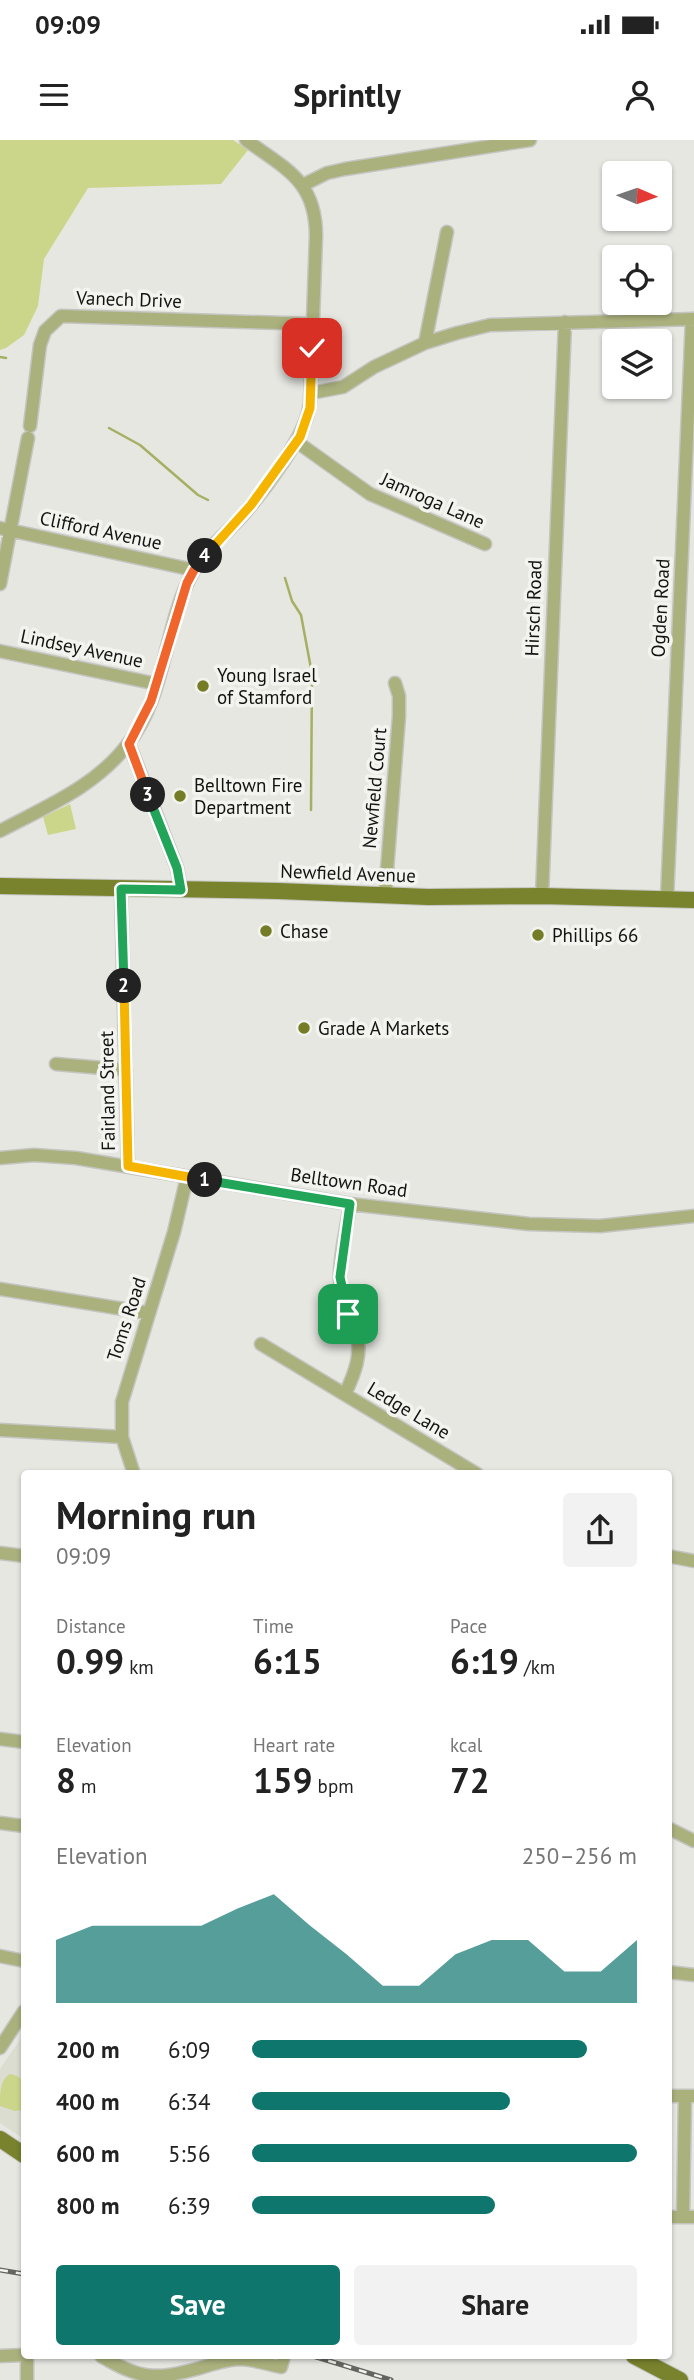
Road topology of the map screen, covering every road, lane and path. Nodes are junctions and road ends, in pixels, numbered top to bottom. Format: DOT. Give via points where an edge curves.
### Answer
graph roads {
  1 [pos="246,140"];
  2 [pos="530,140"];
  3 [pos="303,185"];
  4 [pos="447,232"];
  5 [pos="693,319"];
  6 [pos="565,322"];
  7 [pos="313,324"];
  8 [pos="425,343"];
  9 [pos="311,393"];
  10 [pos="297,442"];
  11 [pos="5,529"];
  12 [pos="485,544"];
  13 [pos="194,570"];
  14 [pos="0,584"];
  15 [pos="0,651"];
  16 [pos="395,683"];
  17 [pos="157,684"];
  18 [pos="129,744"];
  19 [pos="0,831"];
  20 [pos="0,886"];
  21 [pos="121,889"];
  22 [pos="181,890"];
  23 [pos="385,896"];
  24 [pos="542,896"];
  25 [pos="667,899"];
  26 [pos="694,900"];
  27 [pos="56,1063"];
  28 [pos="126,1070"];
  29 [pos="0,1158"];
  30 [pos="128,1166"];
  31 [pos="187,1177"];
  32 [pos="350,1204"];
  33 [pos="694,1216"];
  34 [pos="0,1289"];
  35 [pos="148,1313"];
  36 [pos="261,1344"];
  37 [pos="345,1394"];
  38 [pos="0,1430"];
  39 [pos="122,1437"];
  40 [pos="133,1470"];
  41 [pos="470,1470"];
  42 [pos="0,1553"];
  43 [pos="21,1556"];
  44 [pos="672,1557"];
  45 [pos="694,1561"];
  46 [pos="0,1739"];
  47 [pos="21,1742"];
  48 [pos="0,1823"];
  49 [pos="21,1826"];
  50 [pos="672,1830"];
  51 [pos="694,1841"];
  52 [pos="0,1956"];
  53 [pos="21,1960"];
  54 [pos="672,1972"];
  55 [pos="694,1975"];
  56 [pos="21,2016"];
  57 [pos="0,2048"];
  58 [pos="689,2096"];
  59 [pos="0,2139"];
  60 [pos="21,2153"];
  61 [pos="688,2217"];
  62 [pos="21,2355"];
  63 [pos="0,2356"];
  64 [pos="26,2359"];
  65 [pos="106,2359"];
  66 [pos="640,2359"];
  67 [pos="283,2368"];
  68 [pos="131,2376"];
  69 [pos="27,2380"];
  70 [pos="680,2380"];
  1 -- 3 [label="street"];
  2 -- 3 [label="street" via="345,169"];
  3 -- 7 [label="street" via="316,223"];
  4 -- 8 [label="street"];
  5 -- 6 [label="street"];
  5 -- 25 [label="street, Ogden Road"];
  6 -- 8 [label="street" via="491,325"];
  6 -- 24 [label="street, Hirsch Road"];
  7 -- 9 [label="street"];
  7 -- 11 [label="street, Vanech Drive" via="61,316 45,331 40,345 29,432"];
  8 -- 9 [label="street" via="343,387"];
  9 -- 10 [label="street"];
  10 -- 12 [label="street, Jamroga Lane" via="370,494"];
  10 -- 13 [label="street" via="243,516"];
  11 -- 13 [label="street, Clifford Avenue"];
  11 -- 14 [label="street"];
  13 -- 17 [label="street"];
  15 -- 17 [label="street, Lindsey Avenue"];
  16 -- 23 [label="street, Newfield Court" via="399,716"];
  17 -- 18 [label="street"];
  18 -- 19 [label="street" via="78,789"];
  18 -- 22 [label="street" via="177,868"];
  20 -- 21 [label="main road, Newfield Avenue"];
  21 -- 22 [label="main road, Newfield Avenue"];
  21 -- 28 [label="street, Fairland Street"];
  22 -- 23 [label="main road, Newfield Avenue"];
  23 -- 24 [label="main road, Newfield Avenue"];
  24 -- 25 [label="main road, Newfield Avenue"];
  25 -- 26 [label="main road, Newfield Avenue"];
  27 -- 28 [label="street"];
  28 -- 30 [label="street, Fairland Street"];
  29 -- 30 [label="street, Belltown Road" via="50,1156"];
  30 -- 31 [label="street, Belltown Road"];
  31 -- 32 [label="street, Belltown Road"];
  31 -- 35 [label="street, Toms Road"];
  32 -- 33 [label="street, Belltown Road" via="566,1226"];
  32 -- 37 [label="street, Ledge Lane" via="340,1277 358,1354"];
  34 -- 35 [label="street"];
  35 -- 39 [label="street, Toms Road" via="122,1402"];
  36 -- 37 [label="street"];
  37 -- 41 [label="street, Ledge Lane"];
  38 -- 39 [label="street"];
  39 -- 40 [label="street, Toms Road"];
  42 -- 43 [label="street"];
  44 -- 45 [label="street"];
  46 -- 47 [label="street"];
  48 -- 49 [label="street"];
  50 -- 51 [label="street"];
  52 -- 53 [label="street"];
  54 -- 55 [label="street"];
  56 -- 57 [label="street"];
  58 -- 61 [label="street"];
  59 -- 60 [label="main road"];
  62 -- 63 [label="street"];
  64 -- 69 [label="street"];
  65 -- 68 [label="street"];
  66 -- 70 [label="main road"];
  67 -- 68 [label="street" via="236,2359 170,2376"];
}
